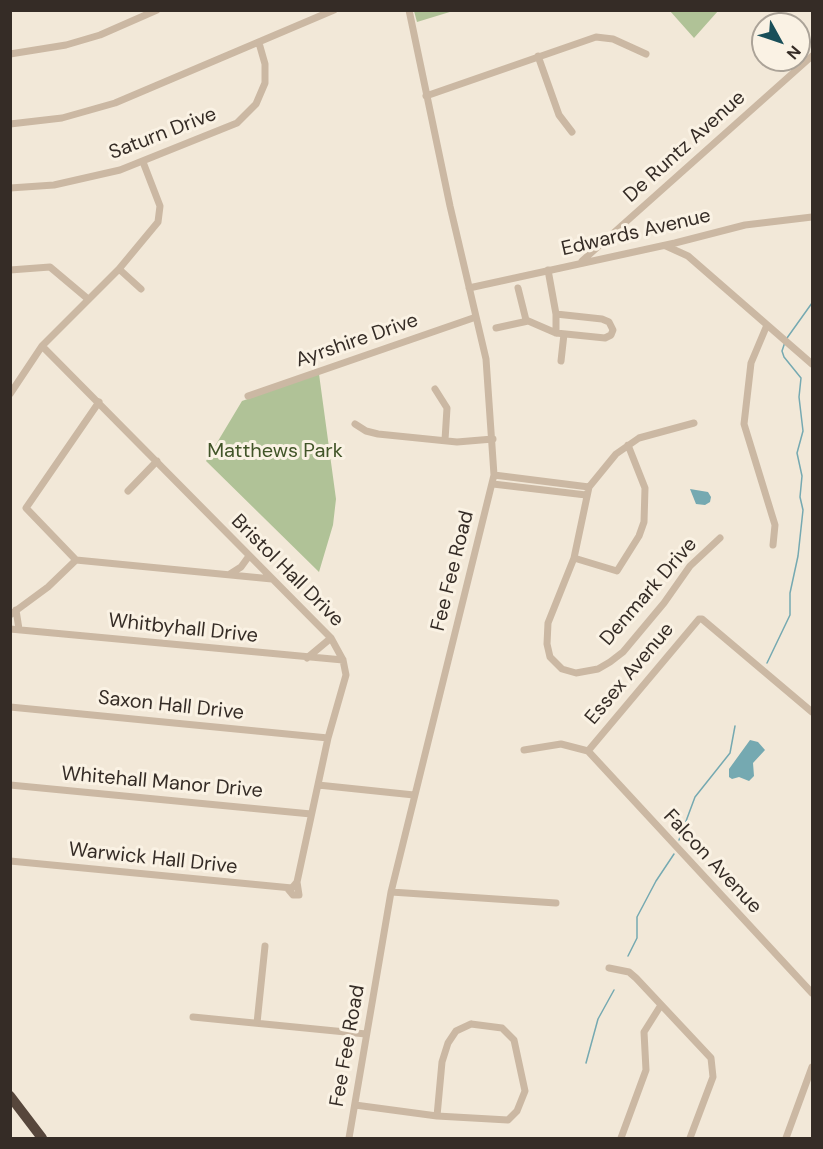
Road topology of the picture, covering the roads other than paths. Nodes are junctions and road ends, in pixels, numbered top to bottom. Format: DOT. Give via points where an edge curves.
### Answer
graph roads {
  1 [pos="157,10"];
  2 [pos="408,10"];
  3 [pos="331,11"];
  4 [pos="259,43"];
  5 [pos="10,54"];
  6 [pos="646,54"];
  7 [pos="538,56"];
  8 [pos="813,56"];
  9 [pos="426,96"];
  10 [pos="10,124"];
  11 [pos="572,132"];
  12 [pos="143,162"];
  13 [pos="10,188"];
  14 [pos="813,217"];
  15 [pos="661,245"];
  16 [pos="580,263"];
  17 [pos="119,269"];
  18 [pos="10,270"];
  19 [pos="548,270"];
  20 [pos="468,288"];
  21 [pos="518,288"];
  22 [pos="141,289"];
  23 [pos="88,299"];
  24 [pos="556,314"];
  25 [pos="476,317"];
  26 [pos="528,321"];
  27 [pos="767,325"];
  28 [pos="496,328"];
  29 [pos="560,333"];
  30 [pos="42,346"];
  31 [pos="561,361"];
  32 [pos="813,364"];
  33 [pos="435,389"];
  34 [pos="10,394"];
  35 [pos="248,396"];
  36 [pos="99,402"];
  37 [pos="694,423"];
  38 [pos="355,424"];
  39 [pos="445,440"];
  40 [pos="492,440"];
  41 [pos="628,444"];
  42 [pos="157,462"];
  43 [pos="494,475"];
  44 [pos="492,484"];
  45 [pos="589,487"];
  46 [pos="128,491"];
  47 [pos="586,495"];
  48 [pos="720,538"];
  49 [pos="773,545"];
  50 [pos="249,555"];
  51 [pos="574,558"];
  52 [pos="76,560"];
  53 [pos="228,575"];
  54 [pos="272,579"];
  55 [pos="13,612"];
  56 [pos="10,629"];
  57 [pos="19,630"];
  58 [pos="330,638"];
  59 [pos="307,657"];
  60 [pos="344,660"];
  61 [pos="10,707"];
  62 [pos="813,712"];
  63 [pos="328,738"];
  64 [pos="524,750"];
  65 [pos="588,751"];
  66 [pos="10,785"];
  67 [pos="318,785"];
  68 [pos="414,795"];
  69 [pos="311,814"];
  70 [pos="10,861"];
  71 [pos="391,892"];
  72 [pos="556,903"];
  73 [pos="265,946"];
  74 [pos="609,968"];
  75 [pos="813,993"];
  76 [pos="662,1005"];
  77 [pos="193,1017"];
  78 [pos="257,1023"];
  79 [pos="366,1034"];
  80 [pos="522,1036"];
  81 [pos="514,1040"];
  82 [pos="813,1067"];
  83 [pos="10,1096"];
  84 [pos="355,1105"];
  85 [pos="10,1108"];
  86 [pos="437,1116"];
  87 [pos="33,1138"];
  88 [pos="42,1138"];
  89 [pos="349,1138"];
  90 [pos="621,1138"];
  91 [pos="690,1138"];
  92 [pos="786,1138"];
  1 -- 5 [label="street" via="66,45"];
  2 -- 9 [label="street, Fee Fee Road"];
  3 -- 4 [label="street"];
  4 -- 10 [label="street" via="96,110"];
  4 -- 12 [label="street, Saturn Drive" via="265,83 247,115"];
  6 -- 7 [label="street" via="600,37"];
  7 -- 9 [label="street"];
  7 -- 11 [label="street" via="559,116"];
  8 -- 16 [label="street, De Runtz Avenue"];
  9 -- 20 [label="street, Fee Fee Road"];
  12 -- 13 [label="street, Saturn Drive" via="74,181"];
  12 -- 17 [label="street" via="160,206 160,217"];
  14 -- 15 [label="street, Edwards Avenue" via="745,225"];
  15 -- 16 [label="street, Edwards Avenue"];
  15 -- 27 [label="street" via="688,256"];
  16 -- 19 [label="street, Edwards Avenue"];
  17 -- 22 [label="street"];
  17 -- 23 [label="street"];
  18 -- 23 [label="street" via="50,267"];
  19 -- 20 [label="street, Edwards Avenue"];
  19 -- 24 [label="street"];
  20 -- 25 [label="street, Fee Fee Road"];
  21 -- 26 [label="street"];
  23 -- 30 [label="street"];
  24 -- 29 [label="street"];
  24 -- 29 [label="street" via="602,319 613,327 607,338"];
  25 -- 35 [label="street, Ayrshire Drive"];
  25 -- 40 [label="street, Fee Fee Road" via="487,365"];
  26 -- 28 [label="street"];
  26 -- 29 [label="street"];
  27 -- 32 [label="street"];
  27 -- 49 [label="street" via="752,363 744,424 775,525"];
  29 -- 31 [label="street"];
  30 -- 34 [label="street"];
  30 -- 36 [label="street, Bristol Hall Drive"];
  33 -- 39 [label="street" via="447,408"];
  36 -- 42 [label="street, Bristol Hall Drive"];
  36 -- 52 [label="street" via="26,508"];
  37 -- 41 [label="street"];
  38 -- 39 [label="street" via="370,433"];
  39 -- 40 [label="street"];
  40 -- 43 [label="street, Fee Fee Road"];
  41 -- 45 [label="street"];
  41 -- 51 [label="street" via="645,488 644,522 639,536 617,572"];
  42 -- 46 [label="street"];
  42 -- 50 [label="street, Bristol Hall Drive"];
  43 -- 44 [label="street, Fee Fee Road"];
  43 -- 45 [label="street"];
  44 -- 47 [label="street"];
  44 -- 68 [label="street, Fee Fee Road"];
  45 -- 47 [label="street"];
  47 -- 51 [label="street"];
  48 -- 51 [label="street, Denmark Drive" via="690,566 623,652 586,673 568,672 558,666 550,657 546,632 550,611"];
  50 -- 53 [label="street" via="242,567"];
  50 -- 54 [label="street, Bristol Hall Drive"];
  52 -- 53 [label="street"];
  52 -- 55 [label="street" via="48,588"];
  53 -- 54 [label="street"];
  54 -- 58 [label="street, Bristol Hall Drive"];
  55 -- 57 [label="street"];
  56 -- 57 [label="street, Whitbyhall Drive"];
  57 -- 59 [label="street, Whitbyhall Drive"];
  58 -- 59 [label="street"];
  58 -- 60 [label="street, Bristol Hall Drive"];
  59 -- 60 [label="street, Whitbyhall Drive"];
  60 -- 63 [label="street" via="346,675"];
  61 -- 63 [label="street, Saxon Hall Drive"];
  62 -- 65 [label="street, Essex Avenue" via="699,619"];
  63 -- 67 [label="street"];
  64 -- 65 [label="street" via="561,744"];
  65 -- 75 [label="street, Falcon Avenue"];
  66 -- 69 [label="street, Whitehall Manor Drive"];
  67 -- 68 [label="street"];
  67 -- 69 [label="street"];
  68 -- 71 [label="street, Fee Fee Road"];
  69 -- 70 [label="street, Warwick Hall Drive" via="292,887"];
  71 -- 72 [label="street"];
  71 -- 79 [label="street, Fee Fee Road"];
  73 -- 78 [label="street"];
  74 -- 76 [label="street" via="629,972"];
  76 -- 90 [label="street" via="644,1032 646,1070"];
  76 -- 91 [label="street" via="702,1045 714,1066"];
  77 -- 78 [label="street"];
  78 -- 79 [label="street"];
  79 -- 84 [label="street, Fee Fee Road"];
  80 -- 81 [label="street"];
  81 -- 86 [label="street" via="502,1028 471,1024 456,1031 442,1062"];
  81 -- 86 [label="street" via="525,1091 513,1116 502,1121"];
  82 -- 92 [label="street"];
  83 -- 88 [label="highway"];
  84 -- 86 [label="street"];
  84 -- 89 [label="street, Fee Fee Road"];
  85 -- 87 [label="highway"];
}
